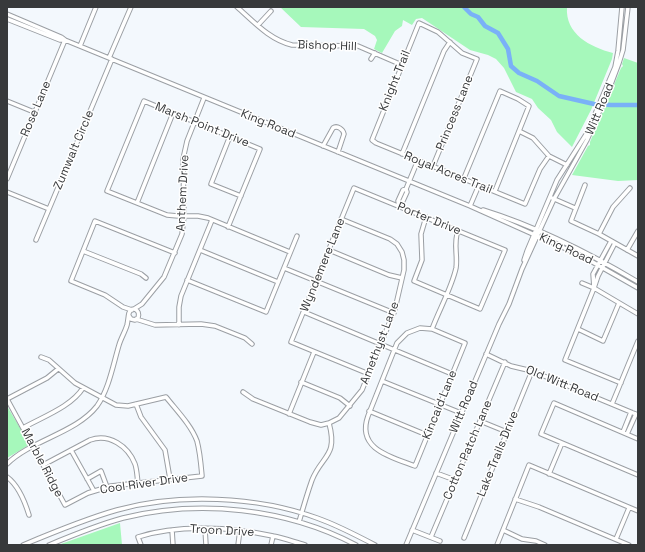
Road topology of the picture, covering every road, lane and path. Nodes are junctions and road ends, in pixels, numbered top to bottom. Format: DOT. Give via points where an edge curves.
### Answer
graph roads {
  1 [pos="96,7"];
  2 [pos="131,7"];
  3 [pos="237,7"];
  4 [pos="622,7"];
  5 [pos="628,7"];
  6 [pos="271,11"];
  7 [pos="7,14"];
  8 [pos="12,16"];
  9 [pos="9,20"];
  10 [pos="258,25"];
  11 [pos="65,40"];
  12 [pos="450,42"];
  13 [pos="80,46"];
  14 [pos="375,53"];
  15 [pos="111,59"];
  16 [pos="371,59"];
  17 [pos="402,65"];
  18 [pos="608,86"];
  19 [pos="204,98"];
  20 [pos="7,101"];
  21 [pos="34,112"];
  22 [pos="173,113"];
  23 [pos="194,122"];
  24 [pos="519,131"];
  25 [pos="230,136"];
  26 [pos="586,139"];
  27 [pos="372,140"];
  28 [pos="323,146"];
  29 [pos="338,152"];
  30 [pos="402,154"];
  31 [pos="549,156"];
  32 [pos="418,160"];
  33 [pos="566,164"];
  34 [pos="433,166"];
  35 [pos="571,168"];
  36 [pos="464,178"];
  37 [pos="7,179"];
  38 [pos="409,181"];
  39 [pos="480,185"];
  40 [pos="585,185"];
  41 [pos="354,188"];
  42 [pos="630,188"];
  43 [pos="495,191"];
  44 [pos="7,192"];
  45 [pos="241,196"];
  46 [pos="550,197"];
  47 [pos="554,199"];
  48 [pos="137,203"];
  49 [pos="399,206"];
  50 [pos="470,206"];
  51 [pos="575,208"];
  52 [pos="49,209"];
  53 [pos="184,216"];
  54 [pos="426,218"];
  55 [pos="341,219"];
  56 [pos="212,220"];
  57 [pos="228,227"];
  58 [pos="458,230"];
  59 [pos="538,231"];
  60 [pos="638,231"];
  61 [pos="599,234"];
  62 [pos="536,235"];
  63 [pos="297,236"];
  64 [pos="36,240"];
  65 [pos="613,242"];
  66 [pos="200,250"];
  67 [pos="329,250"];
  68 [pos="627,250"];
  69 [pos="84,251"];
  70 [pos="290,252"];
  71 [pos="175,253"];
  72 [pos="638,256"];
  73 [pos="603,261"];
  74 [pos="598,264"];
  75 [pos="602,267"];
  76 [pos="284,268"];
  77 [pos="146,278"];
  78 [pos="402,278"];
  79 [pos="187,280"];
  80 [pos="316,281"];
  81 [pos="278,282"];
  82 [pos="638,282"];
  83 [pos="582,283"];
  84 [pos="594,288"];
  85 [pos="638,288"];
  86 [pos="446,295"];
  87 [pos="142,304"];
  88 [pos="619,304"];
  89 [pos="123,307"];
  90 [pos="132,310"];
  91 [pos="304,312"];
  92 [pos="394,313"];
  93 [pos="139,314"];
  94 [pos="638,314"];
  95 [pos="129,315"];
  96 [pos="135,320"];
  97 [pos="144,321"];
  98 [pos="180,324"];
  99 [pos="126,327"];
  100 [pos="432,329"];
  101 [pos="578,329"];
  102 [pos="638,341"];
  103 [pos="382,343"];
  104 [pos="252,344"];
  105 [pos="394,350"];
  106 [pos="314,352"];
  107 [pos="486,354"];
  108 [pos="42,357"];
  109 [pos="504,362"];
  110 [pos="58,369"];
  111 [pos="532,371"];
  112 [pos="369,374"];
  113 [pos="452,374"];
  114 [pos="382,381"];
  115 [pos="301,382"];
  116 [pos="621,383"];
  117 [pos="83,388"];
  118 [pos="243,392"];
  119 [pos="102,398"];
  120 [pos="7,399"];
  121 [pos="136,404"];
  122 [pos="440,404"];
  123 [pos="612,404"];
  124 [pos="350,406"];
  125 [pos="369,412"];
  126 [pos="461,413"];
  127 [pos="289,414"];
  128 [pos="635,414"];
  129 [pos="480,421"];
  130 [pos="329,424"];
  131 [pos="23,428"];
  132 [pos="507,432"];
  133 [pos="623,432"];
  134 [pos="628,434"];
  135 [pos="427,435"];
  136 [pos="638,439"];
  137 [pos="562,443"];
  138 [pos="33,446"];
  139 [pos="72,450"];
  140 [pos="7,464"];
  141 [pos="43,465"];
  142 [pos="436,473"];
  143 [pos="550,474"];
  144 [pos="638,475"];
  145 [pos="7,477"];
  146 [pos="87,479"];
  147 [pos="170,479"];
  148 [pos="455,480"];
  149 [pos="138,482"];
  150 [pos="107,487"];
  151 [pos="94,490"];
  152 [pos="516,499"];
  153 [pos="65,505"];
  154 [pos="629,508"];
  155 [pos="638,511"];
  156 [pos="302,513"];
  157 [pos="29,515"];
  158 [pos="86,520"];
  159 [pos="299,522"];
  160 [pos="89,528"];
  161 [pos="205,529"];
  162 [pos="172,530"];
  163 [pos="240,530"];
  164 [pos="412,530"];
  165 [pos="503,530"];
  166 [pos="272,536"];
  167 [pos="431,537"];
  168 [pos="464,538"];
  169 [pos="616,539"];
  170 [pos="440,541"];
  171 [pos="535,543"];
  172 [pos="23,545"];
  173 [pos="49,545"];
  174 [pos="141,545"];
  175 [pos="173,545"];
  176 [pos="206,545"];
  177 [pos="238,545"];
  178 [pos="271,545"];
  179 [pos="305,545"];
  180 [pos="356,545"];
  181 [pos="375,545"];
  182 [pos="406,545"];
  183 [pos="496,545"];
  184 [pos="545,545"];
  185 [pos="629,545"];
  1 -- 13 [label="street"];
  2 -- 15 [label="street, Zumwalt Circle"];
  3 -- 10 [label="street, Bishop Hill"];
  4 -- 18 [label="street, Witt Road" via="617,57"];
  5 -- 18 [label="street, Witt Road" via="623,50"];
  6 -- 10 [label="street"];
  7 -- 8 [label="street, King Road"];
  8 -- 9 [label="street"];
  8 -- 11 [label="street, King Road"];
  9 -- 11 [label="street, King Road"];
  10 -- 14 [label="street, Bishop Hill" via="277,40 292,45 358,46"];
  11 -- 13 [label="street, King Road"];
  11 -- 21 [label="street, Rose Lane"];
  12 -- 17 [label="street, Knight Trail" via="435,30 420,23"];
  12 -- 30 [label="street" via="443,53"];
  12 -- 34 [label="street, Princess Lane" via="462,52 477,59"];
  13 -- 15 [label="street, King Road"];
  14 -- 16 [label="street"];
  14 -- 17 [label="street, Bishop Hill"];
  15 -- 19 [label="street, King Road"];
  15 -- 52 [label="street, Zumwalt Circle"];
  17 -- 27 [label="street, Knight Trail"];
  18 -- 26 [label="street, Witt Road"];
  19 -- 23 [label="street, Anthem Drive"];
  19 -- 28 [label="street, King Road"];
  20 -- 21 [label="street"];
  21 -- 37 [label="street, Rose Lane"];
  22 -- 23 [label="street, Marsh Point Drive"];
  22 -- 48 [label="street"];
  22 -- 48 [label="street, Marsh Point Drive" via="144,101 108,191"];
  23 -- 25 [label="street, Marsh Point Drive"];
  23 -- 53 [label="street, Anthem Drive" via="183,159"];
  24 -- 31 [label="street" via="533,138"];
  24 -- 36 [label="street" via="529,106 500,91"];
  24 -- 43 [label="street"];
  25 -- 45 [label="street, Marsh Point Drive" via="260,149"];
  25 -- 45 [label="street" via="211,184"];
  26 -- 33 [label="street, Witt Road"];
  26 -- 35 [label="street, Witt Road"];
  27 -- 30 [label="street, Royal Acres Trail"];
  28 -- 29 [label="street, King Road"];
  28 -- 29 [label="street" via="336,127 344,134"];
  29 -- 38 [label="street, King Road"];
  30 -- 32 [label="street, Royal Acres Trail"];
  31 -- 33 [label="street"];
  31 -- 43 [label="street, Royal Acres Trail" via="540,169 525,204"];
  32 -- 34 [label="street, Royal Acres Trail"];
  32 -- 38 [label="street"];
  33 -- 35 [label="street"];
  33 -- 46 [label="street, Witt Road"];
  34 -- 36 [label="street, Royal Acres Trail"];
  35 -- 47 [label="street, Witt Road"];
  36 -- 39 [label="street, Royal Acres Trail"];
  38 -- 49 [label="street" via="405,198"];
  38 -- 50 [label="street, King Road"];
  39 -- 43 [label="street, Royal Acres Trail"];
  39 -- 50 [label="street"];
  40 -- 51 [label="street"];
  41 -- 49 [label="street, Porter Drive"];
  41 -- 55 [label="street, Wyndemere Lane"];
  42 -- 61 [label="street" via="617,201"];
  44 -- 52 [label="street"];
  45 -- 57 [label="street"];
  46 -- 47 [label="street"];
  46 -- 59 [label="street, Witt Road"];
  47 -- 51 [label="street"];
  47 -- 59 [label="street, Witt Road"];
  48 -- 53 [label="street" via="167,215"];
  49 -- 54 [label="street, Porter Drive"];
  50 -- 59 [label="street, King Road" via="504,216"];
  50 -- 62 [label="street, King Road"];
  51 -- 61 [label="street" via="571,221"];
  52 -- 64 [label="street, Zumwalt Circle"];
  53 -- 56 [label="street"];
  53 -- 71 [label="street, Anthem Drive" via="182,234"];
  54 -- 58 [label="street, Porter Drive"];
  54 -- 86 [label="street" via="421,238 422,260 414,281"];
  55 -- 67 [label="street, Wyndemere Lane"];
  55 -- 78 [label="street, Amethyst Lane" via="397,244 402,252 404,265"];
  56 -- 57 [label="street"];
  56 -- 66 [label="street"];
  57 -- 70 [label="street"];
  58 -- 86 [label="street" via="456,267"];
  58 -- 86 [label="street, Porter Drive" via="505,250 480,309"];
  59 -- 62 [label="street, Witt Road"];
  59 -- 73 [label="street, King Road"];
  60 -- 68 [label="street"];
  61 -- 65 [label="street"];
  62 -- 74 [label="street, King Road"];
  62 -- 107 [label="street, Witt Road"];
  63 -- 70 [label="street"];
  65 -- 68 [label="street"];
  65 -- 73 [label="street"];
  66 -- 79 [label="street"];
  66 -- 81 [label="street"];
  67 -- 78 [label="street"];
  67 -- 80 [label="street, Wyndemere Lane"];
  68 -- 72 [label="street"];
  69 -- 71 [label="street" via="95,221"];
  69 -- 77 [label="street"];
  69 -- 89 [label="street" via="71,281 105,294"];
  70 -- 76 [label="street"];
  71 -- 87 [label="street, Anthem Drive" via="164,277"];
  73 -- 74 [label="street"];
  73 -- 75 [label="street"];
  73 -- 82 [label="street, King Road"];
  74 -- 75 [label="street, King Road"];
  74 -- 84 [label="street" via="593,274"];
  75 -- 84 [label="street"];
  75 -- 85 [label="street, King Road"];
  76 -- 80 [label="street"];
  76 -- 81 [label="street"];
  78 -- 92 [label="street, Amethyst Lane"];
  79 -- 81 [label="street" via="266,312"];
  79 -- 98 [label="street" via="179,307"];
  80 -- 91 [label="street, Wyndemere Lane"];
  80 -- 92 [label="street"];
  83 -- 84 [label="street"];
  84 -- 88 [label="street"];
  84 -- 101 [label="street"];
  86 -- 100 [label="street"];
  87 -- 90 [label="street, Anthem Drive"];
  87 -- 93 [label="street, Anthem Drive"];
  88 -- 94 [label="street"];
  88 -- 101 [label="street" via="604,341"];
  89 -- 90 [label="street"];
  89 -- 95 [label="street"];
  90 -- 93 [label="street" via="137,310"];
  90 -- 95 [label="street"];
  91 -- 103 [label="street"];
  91 -- 106 [label="street, Wyndemere Lane" via="291,342"];
  92 -- 103 [label="street, Amethyst Lane"];
  93 -- 96 [label="street"];
  93 -- 97 [label="street"];
  95 -- 96 [label="street"];
  95 -- 99 [label="street"];
  96 -- 97 [label="street"];
  96 -- 99 [label="street"];
  97 -- 98 [label="street" via="156,325"];
  98 -- 104 [label="street" via="215,326 245,338"];
  99 -- 119 [label="street"];
  100 -- 105 [label="street" via="414,329 402,336"];
  100 -- 113 [label="street, Kincaid Lane" via="465,343"];
  101 -- 116 [label="street" via="565,360"];
  102 -- 116 [label="street"];
  103 -- 105 [label="street"];
  103 -- 112 [label="street, Amethyst Lane"];
  105 -- 113 [label="street"];
  105 -- 114 [label="street"];
  106 -- 112 [label="street"];
  106 -- 115 [label="street"];
  107 -- 109 [label="street, Old Witt Road"];
  107 -- 126 [label="street, Witt Road"];
  108 -- 110 [label="street"];
  109 -- 111 [label="street, Old Witt Road"];
  109 -- 129 [label="street, Cotton Patch Lane"];
  110 -- 117 [label="street"];
  110 -- 120 [label="street"];
  111 -- 123 [label="street, Old Witt Road"];
  111 -- 132 [label="street, Lake Trails Drive"];
  112 -- 124 [label="street, Amethyst Lane" via="362,390"];
  113 -- 122 [label="street, Kincaid Lane"];
  114 -- 122 [label="street"];
  114 -- 125 [label="street"];
  115 -- 124 [label="street" via="340,398"];
  115 -- 127 [label="street"];
  116 -- 123 [label="street"];
  117 -- 119 [label="street"];
  117 -- 131 [label="street" via="69,402"];
  118 -- 127 [label="street" via="253,399"];
  119 -- 121 [label="street" via="119,406"];
  119 -- 138 [label="street" via="96,408 84,418"];
  120 -- 131 [label="street, Marble Ridge"];
  121 -- 147 [label="street" via="141,417 166,450"];
  121 -- 147 [label="street, Cool River Drive" via="166,397 194,435 202,476"];
  122 -- 126 [label="street"];
  122 -- 135 [label="street, Kincaid Lane"];
  123 -- 128 [label="street, Old Witt Road"];
  124 -- 130 [label="street, Amethyst Lane"];
  125 -- 135 [label="street"];
  125 -- 135 [label="street, Kincaid Lane" via="366,421 368,439 377,450 415,466"];
  126 -- 142 [label="street, Witt Road"];
  127 -- 130 [label="street" via="316,424"];
  128 -- 133 [label="street"];
  128 -- 134 [label="street"];
  129 -- 132 [label="street"];
  129 -- 148 [label="street, Cotton Patch Lane"];
  130 -- 156 [label="street" via="332,436 331,449 313,479"];
  131 -- 138 [label="street, Marble Ridge"];
  132 -- 168 [label="street, Lake Trails Drive"];
  133 -- 134 [label="street"];
  133 -- 137 [label="street" via="554,403 541,434"];
  134 -- 136 [label="street"];
  137 -- 143 [label="street"];
  137 -- 144 [label="street"];
  138 -- 140 [label="street"];
  138 -- 141 [label="street, Marble Ridge"];
  139 -- 141 [label="street"];
  139 -- 146 [label="street"];
  139 -- 149 [label="street" via="93,439 112,439 121,444 133,460"];
  141 -- 153 [label="street, Marble Ridge"];
  142 -- 148 [label="street"];
  142 -- 164 [label="street, Witt Road"];
  143 -- 152 [label="street" via="529,465"];
  143 -- 154 [label="street"];
  145 -- 157 [label="street" via="16,488"];
  146 -- 150 [label="street" via="101,471"];
  146 -- 151 [label="street"];
  147 -- 149 [label="street, Cool River Drive"];
  148 -- 167 [label="street, Cotton Patch Lane"];
  149 -- 150 [label="street, Cool River Drive"];
  150 -- 151 [label="street, Cool River Drive"];
  151 -- 153 [label="street, Cool River Drive"];
  152 -- 165 [label="street"];
  152 -- 169 [label="street"];
  154 -- 155 [label="street"];
  154 -- 169 [label="street"];
  156 -- 158 [label="street" via="242,501 190,499 138,505"];
  156 -- 159 [label="street"];
  156 -- 181 [label="street"];
  158 -- 160 [label="street"];
  158 -- 172 [label="street"];
  159 -- 160 [label="street" via="260,514 195,509 123,518"];
  159 -- 180 [label="street"];
  160 -- 173 [label="street"];
  161 -- 162 [label="street, Troon Drive"];
  161 -- 163 [label="street, Troon Drive"];
  161 -- 176 [label="street"];
  162 -- 174 [label="street, Troon Drive" via="138,537"];
  162 -- 175 [label="street"];
  163 -- 166 [label="street, Troon Drive"];
  163 -- 177 [label="street"];
  164 -- 167 [label="street"];
  164 -- 182 [label="street, Witt Road"];
  165 -- 171 [label="street"];
  165 -- 183 [label="street"];
  166 -- 178 [label="street"];
  166 -- 179 [label="street, Troon Drive"];
  167 -- 170 [label="street"];
  169 -- 185 [label="street"];
  171 -- 184 [label="street"];
}
